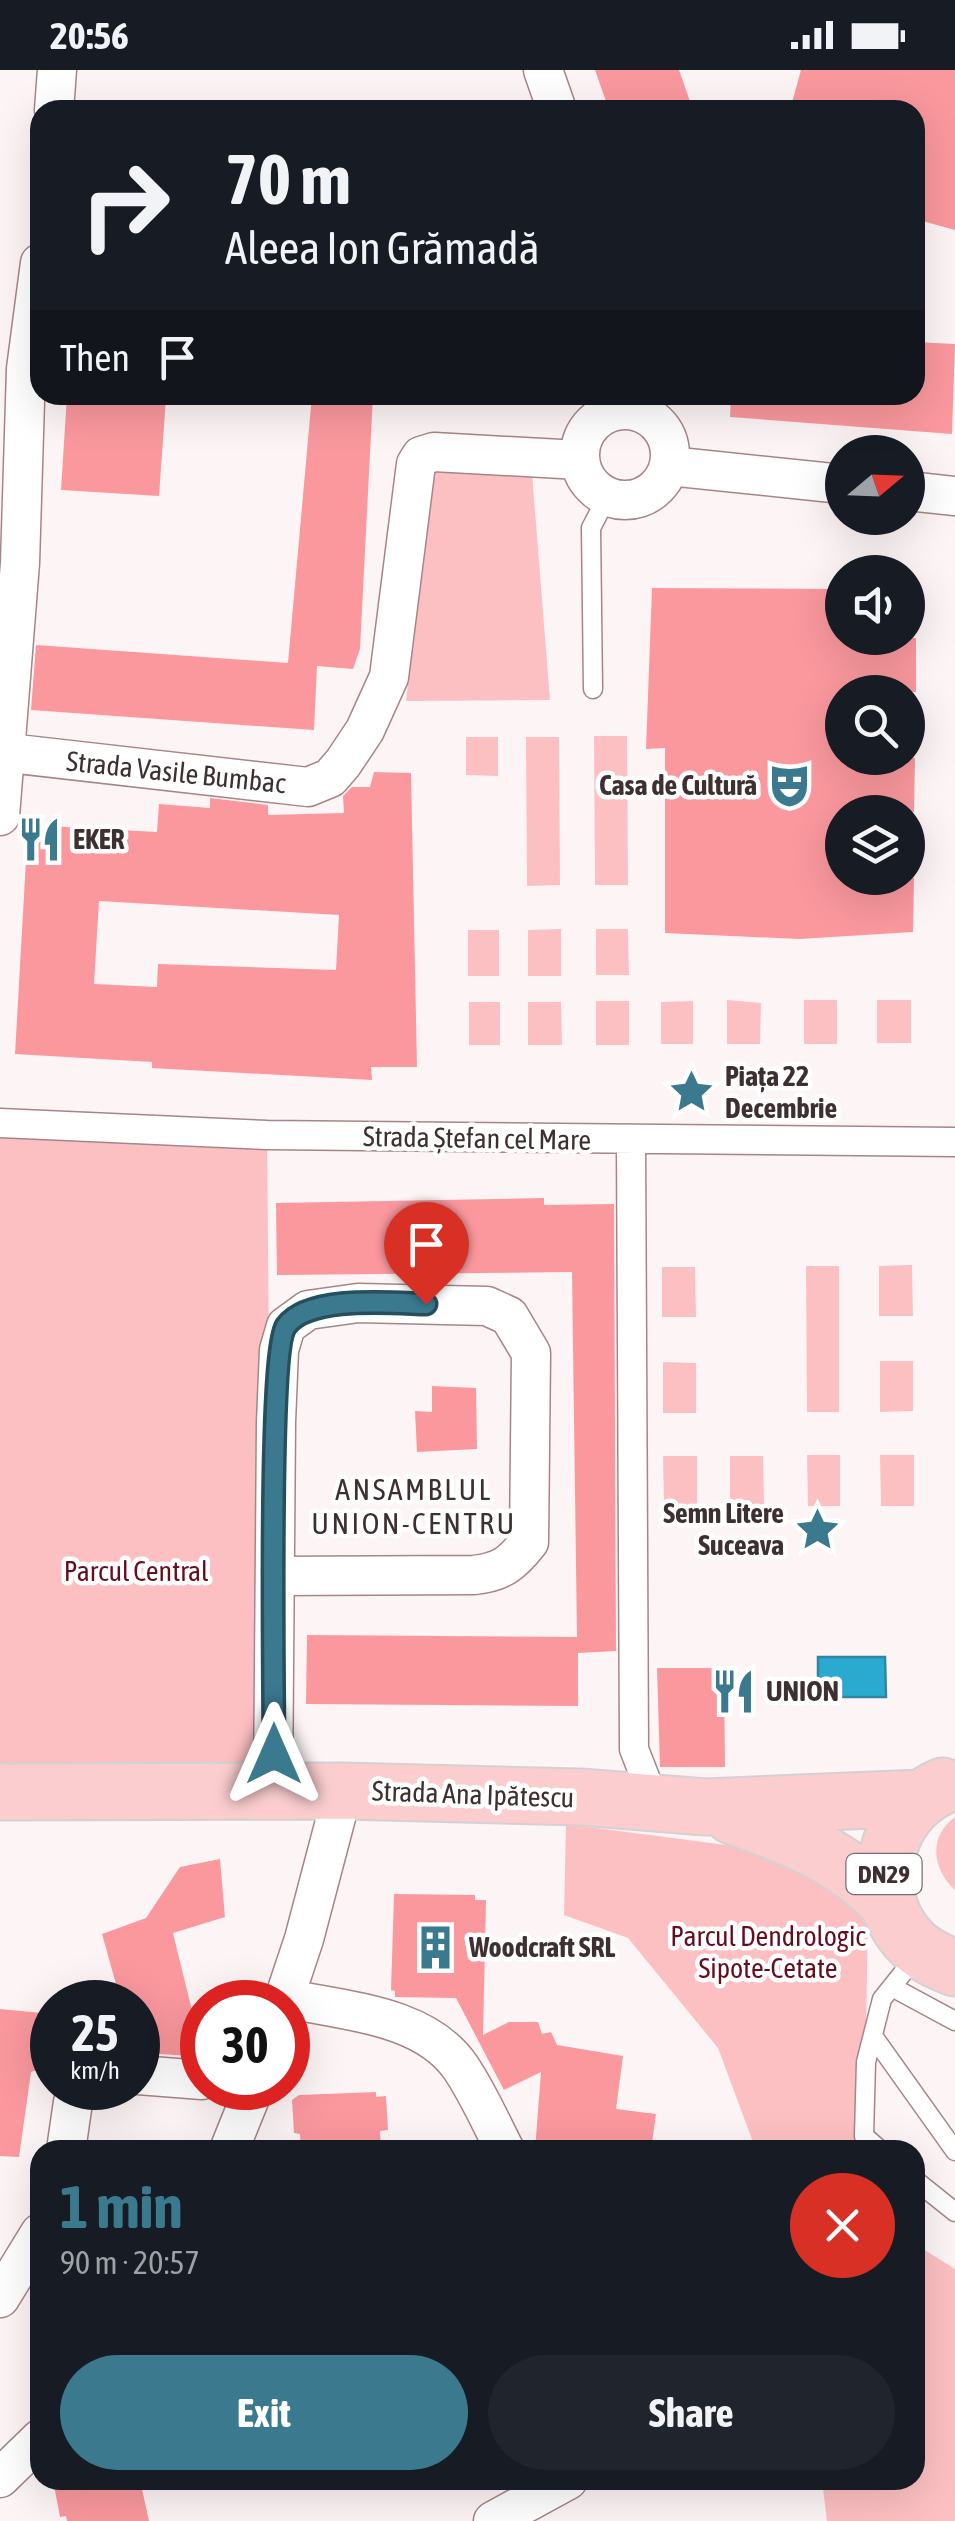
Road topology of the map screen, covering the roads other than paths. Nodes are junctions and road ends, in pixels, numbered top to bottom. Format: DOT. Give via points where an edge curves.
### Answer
graph roads {
  1 [pos="57,70"];
  2 [pos="543,70"];
  3 [pos="55,100"];
  4 [pos="554,100"];
  5 [pos="30,339"];
  6 [pos="601,406"];
  7 [pos="654,408"];
  8 [pos="579,460"];
  9 [pos="669,466"];
  10 [pos="825,482"];
  11 [pos="925,493"];
  12 [pos="607,496"];
  13 [pos="955,496"];
  14 [pos="593,689"];
  15 [pos="2,753"];
  16 [pos="0,816"];
  17 [pos="0,1123"];
  18 [pos="631,1140"];
  19 [pos="955,1142"];
  20 [pos="275,1576"];
  21 [pos="274,1790"];
  22 [pos="343,1790"];
  23 [pos="938,1790"];
  24 [pos="0,1792"];
  25 [pos="680,1805"];
  26 [pos="888,1903"];
  27 [pos="923,1968"];
  28 [pos="291,1980"];
  29 [pos="310,2005"];
  30 [pos="955,2021"];
  31 [pos="873,2036"];
  32 [pos="73,2110"];
  33 [pos="245,2110"];
  34 [pos="68,2140"];
  35 [pos="232,2140"];
  36 [pos="501,2140"];
  37 [pos="869,2140"];
  38 [pos="955,2152"];
  39 [pos="925,2188"];
  40 [pos="955,2212"];
  41 [pos="30,2249"];
  42 [pos="0,2298"];
  43 [pos="30,2448"];
  44 [pos="0,2478"];
  45 [pos="550,2490"];
  46 [pos="494,2521"];
  1 -- 3 [label="street"];
  2 -- 4 [label="street"];
  5 -- 15 [label="street" via="20,563"];
  6 -- 7 [label="street"];
  6 -- 8 [label="street"];
  7 -- 9 [label="street"];
  8 -- 12 [label="street" via="593,488"];
  8 -- 15 [label="street, Strada Vasile Bumbac" via="421,456 389,677 365,730 330,778 308,787"];
  9 -- 10 [label="street"];
  9 -- 12 [label="street" via="652,492 638,499"];
  11 -- 13 [label="street"];
  12 -- 14 [label="lane" via="591,528"];
  15 -- 16 [label="street"];
  17 -- 18 [label="street, Strada Ștefan cel Mare"];
  18 -- 19 [label="street, Strada Ștefan cel Mare"];
  18 -- 25 [label="street" via="634,1749"];
  20 -- 20 [label="street" via="474,1576 501,1572 518,1556 529,1542 531,1353 509,1316 487,1306 358,1303 308,1310 286,1326 279,1350"];
  20 -- 21 [label="street"];
  21 -- 22 [label="main road, Strada Ana Ipătescu / DN29"];
  21 -- 24 [label="main road, Strada Ana Ipătescu / DN29"];
  22 -- 25 [label="main road, Strada Ana Ipătescu / DN29"];
  22 -- 28 [label="street"];
  23 -- 25 [label="main road, Strada Ana Ipătescu / DN29"];
  23 -- 26 [label="main road, DN29" via="902,1819 888,1845"];
  25 -- 26 [label="main road, Strada Ana Ipătescu / DN29" via="828,1853"];
  26 -- 27 [label="main road, DN29"];
  27 -- 30 [label="lane"];
  27 -- 31 [label="lane" via="882,1999"];
  29 -- 36 [label="street" via="408,2026 444,2049 460,2065"];
  31 -- 37 [label="lane" via="866,2062"];
  31 -- 38 [label="lane"];
  32 -- 34 [label="street"];
  33 -- 35 [label="street"];
  39 -- 40 [label="lane"];
  41 -- 42 [label="street"];
  43 -- 44 [label="street"];
  45 -- 46 [label="street"];
}
